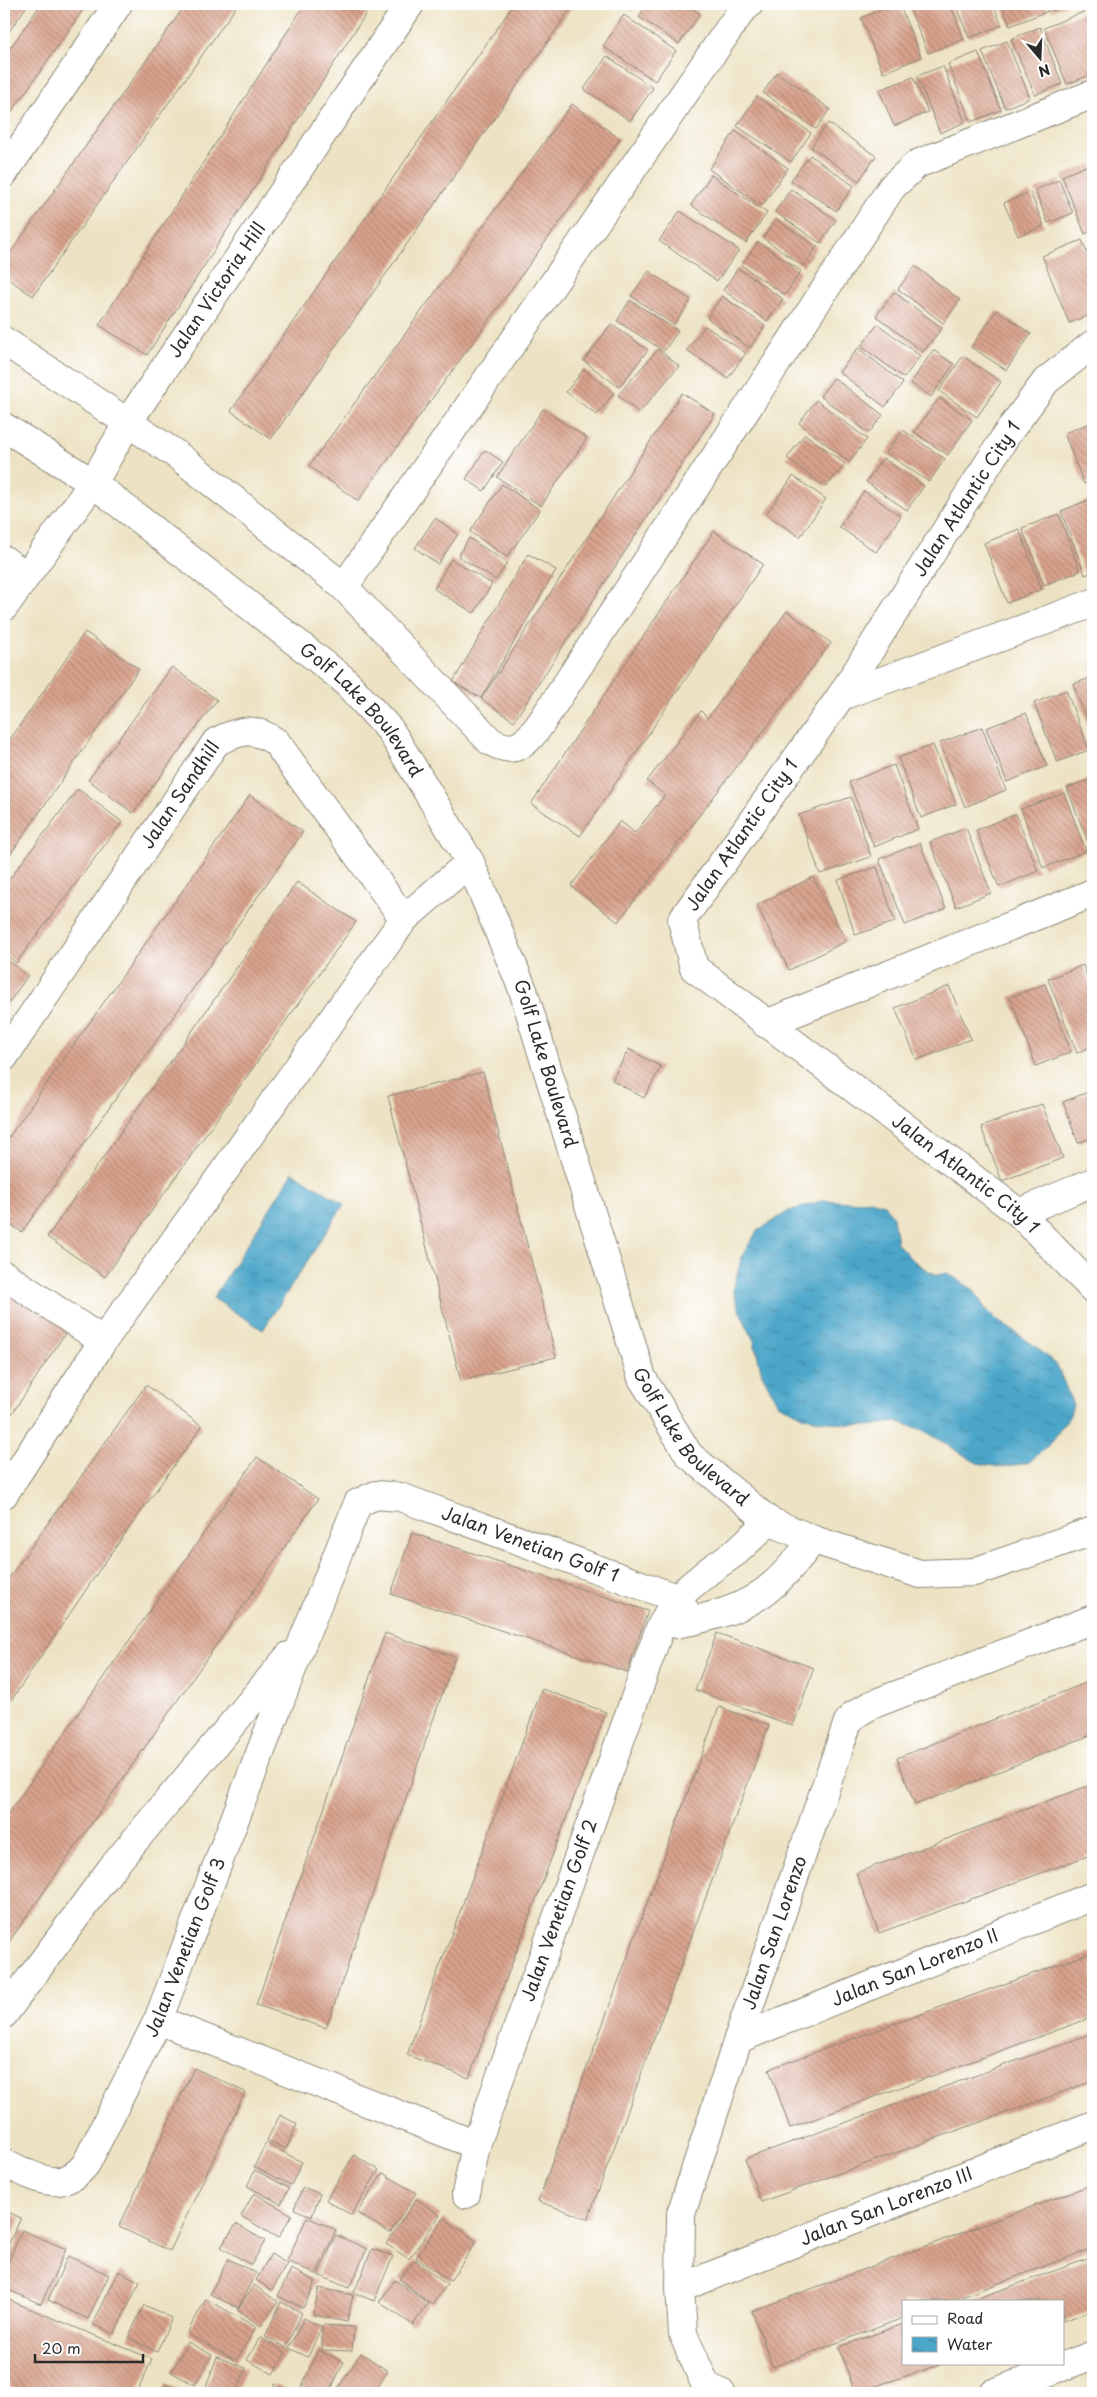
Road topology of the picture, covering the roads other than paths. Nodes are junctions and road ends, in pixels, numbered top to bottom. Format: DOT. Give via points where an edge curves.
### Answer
graph roads {
  1 [pos="118,4"];
  2 [pos="410,4"];
  3 [pos="749,4"];
  4 [pos="1093,94"];
  5 [pos="4,174"];
  6 [pos="4,341"];
  7 [pos="1093,344"];
  8 [pos="128,422"];
  9 [pos="4,427"];
  10 [pos="93,483"];
  11 [pos="14,568"];
  12 [pos="344,587"];
  13 [pos="1093,604"];
  14 [pos="4,607"];
  15 [pos="840,696"];
  16 [pos="470,862"];
  17 [pos="1093,893"];
  18 [pos="404,919"];
  19 [pos="766,1024"];
  20 [pos="4,1057"];
  21 [pos="1093,1182"];
  22 [pos="1019,1213"];
  23 [pos="4,1275"];
  24 [pos="1093,1289"];
  25 [pos="103,1340"];
  26 [pos="4,1494"];
  27 [pos="358,1503"];
  28 [pos="769,1521"];
  29 [pos="1093,1531"];
  30 [pos="814,1540"];
  31 [pos="676,1598"];
  32 [pos="1093,1619"];
  33 [pos="693,1621"];
  34 [pos="660,1628"];
  35 [pos="304,1638"];
  36 [pos="1093,1896"];
  37 [pos="4,2014"];
  38 [pos="158,2020"];
  39 [pos="738,2039"];
  40 [pos="1093,2124"];
  41 [pos="476,2144"];
  42 [pos="4,2163"];
  43 [pos="466,2194"];
  44 [pos="680,2288"];
  45 [pos="1093,2355"];
  46 [pos="721,2393"];
  47 [pos="993,2393"];
  1 -- 5 [label="street"];
  2 -- 8 [label="street, Jalan Victoria Hill"];
  3 -- 12 [label="street"];
  4 -- 12 [label="street" via="917,164 892,187 541,723 523,745 500,747 490,740"];
  6 -- 8 [label="street"];
  7 -- 15 [label="street, Jalan Atlantic City 1" via="1046,381 1007,434"];
  8 -- 10 [label="street, Jalan Victoria Hill"];
  8 -- 12 [label="street" via="178,455"];
  9 -- 10 [label="street, Golf Lake Boulevard"];
  10 -- 11 [label="street, Jalan Victoria Hill"];
  10 -- 16 [label="street, Golf Lake Boulevard" via="342,679 390,730"];
  11 -- 14 [label="street, Jalan Victoria Hill"];
  13 -- 15 [label="street"];
  15 -- 19 [label="street, Jalan Atlantic City 1" via="682,920 694,968"];
  16 -- 18 [label="street"];
  16 -- 28 [label="street, Golf Lake Boulevard" via="523,990 642,1378 688,1455"];
  17 -- 19 [label="street"];
  18 -- 20 [label="street, Jalan Sandhill" via="276,742 263,733 247,730 230,735 216,742"];
  18 -- 25 [label="street"];
  19 -- 22 [label="street, Jalan Atlantic City 1"];
  21 -- 22 [label="street"];
  22 -- 24 [label="street, Jalan Atlantic City 1"];
  23 -- 25 [label="street"];
  25 -- 26 [label="street"];
  27 -- 31 [label="street, Jalan Venetian Golf 1" via="376,1495 400,1497"];
  27 -- 35 [label="street, Jalan Venetian Golf 3"];
  28 -- 30 [label="street, Golf Lake Boulevard"];
  28 -- 31 [label="street, Jalan Venetian Golf 2" via="736,1552"];
  29 -- 30 [label="street, Golf Lake Boulevard" via="974,1572 920,1574"];
  30 -- 33 [label="street" via="775,1584 748,1602 721,1614"];
  31 -- 33 [label="street"];
  31 -- 34 [label="street, Jalan Venetian Golf 2"];
  32 -- 39 [label="street, Jalan San Lorenzo" via="872,1704 848,1722"];
  33 -- 34 [label="street"];
  34 -- 41 [label="street, Jalan Venetian Golf 2"];
  35 -- 37 [label="street, Jalan Venetian Golf 3" via="111,1869"];
  35 -- 38 [label="street, Jalan Venetian Golf 3"];
  36 -- 39 [label="street, Jalan San Lorenzo II"];
  38 -- 41 [label="street"];
  38 -- 42 [label="street, Jalan Venetian Golf 3" via="79,2173 68,2180 56,2182"];
  39 -- 44 [label="street, Jalan San Lorenzo" via="682,2214"];
  40 -- 44 [label="street, Jalan San Lorenzo III"];
  41 -- 43 [label="street, Jalan Venetian Golf 2"];
  44 -- 46 [label="street, Jalan San Lorenzo" via="683,2334 706,2386"];
  45 -- 47 [label="street"];
}
